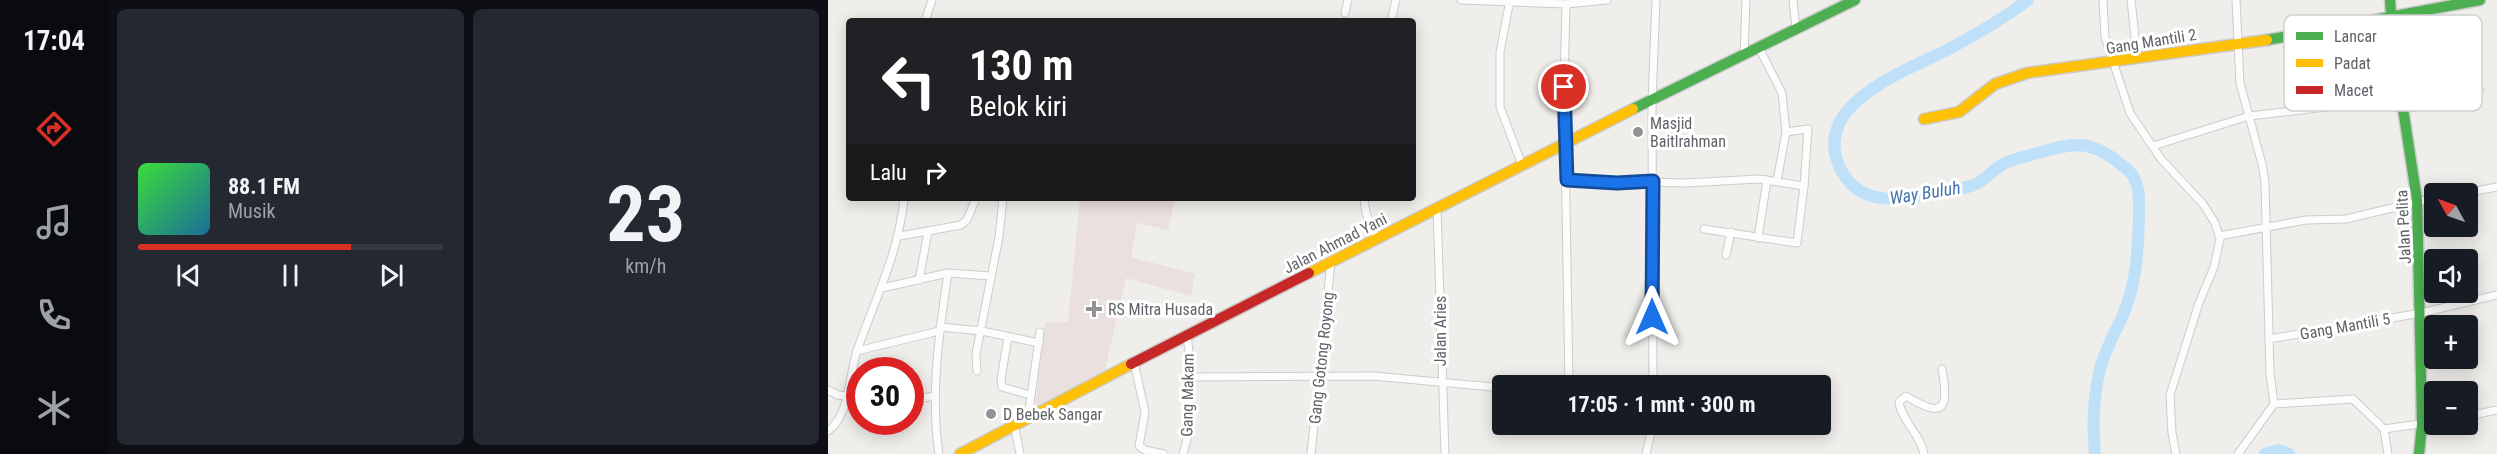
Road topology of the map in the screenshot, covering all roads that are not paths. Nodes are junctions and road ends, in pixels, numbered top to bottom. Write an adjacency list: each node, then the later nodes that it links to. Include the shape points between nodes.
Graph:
1 (932, 0): 20 (street)
2 (1348, 0): 18 (street)
3 (1396, 0): 21 (street)
4 (1461, 0): 5 (street)
5 (1510, 0): 16 (street); 37 (street, via 1500,52 1500,107)
6 (1607, 0): 16 (street)
7 (1656, 0): 29 (street)
8 (1746, 0): 26 (street)
9 (1793, 0): 22 (street)
10 (1855, 0): 17 (main road, Jalan Ahmad Yani)
11 (2103, 0): 28 (street)
12 (2131, 0): 27 (street)
13 (2236, 0): 24 (street)
14 (2390, 0): 19 (main road, Jalan Pelita)
15 (2480, 0): 19 (main road, Gang Mantili 2)
16 (1566, 4): 35 (street)
17 (1836, 5): 22 (main road, Jalan Ahmad Yani)
18 (1345, 13)
19 (2392, 15)
20 (926, 18)
21 (1392, 18)
22 (1796, 29): 25 (main road, Jalan Ahmad Yani)
23 (2284, 38): 24 (main road, Gang Mantili 2)
24 (2238, 43): 27 (main road, Gang Mantili 2); 32 (street, via 2240,83)
25 (1759, 48): 26 (main road, Jalan Ahmad Yani); 34 (street, via 1782,93)
26 (1744, 56): 29 (main road, Jalan Ahmad Yani)
27 (2137, 56): 28 (main road, Gang Mantili 2)
28 (2111, 62): 33 (main road, Gang Mantili 2, via 2027,73 1995,84 1959,112); 36 (street, via 2130,113)
29 (1652, 100): 35 (main road, Jalan Ahmad Yani); 40 (street)
30 (2297, 111): 32 (street)
31 (2405, 111): 46 (main road, Jalan Pelita)
32 (2249, 116): 36 (street); 52 (street, via 2263,168)
33 (1924, 119)
34 (1786, 132): 41 (street); 42 (street, via 1809,129)
35 (1567, 141): 37 (main road, Jalan Ahmad Yani); 38 (street)
36 (2153, 146): 57 (street, via 2203,204)
37 (1522, 165): 51 (main road, Jalan Ahmad Yani)
38 (1567, 180): 40 (street); 80 (street)
39 (1767, 180): 40 (street); 41 (street); 58 (street)
40 (1653, 181): 81 (street)
41 (1777, 181): 42 (street)
42 (1804, 186): 58 (street, via 1797,243)
43 (2497, 188): 44 (street)
44 (2478, 191)
45 (2424, 199): 46 (street)
46 (2417, 200): 52 (street, via 2346,219); 67 (main road, Jalan Pelita)
47 (904, 201): 56 (street)
48 (975, 201): 54 (street, via 964,223)
49 (1003, 201): 63 (street)
50 (1364, 201): 59 (street)
51 (1437, 208): 59 (main road, Jalan Ahmad Yani); 83 (street, Jalan Aries)
52 (2265, 227): 57 (street); 73 (street)
53 (1704, 229): 55 (street)
54 (928, 232): 56 (street); 64 (street)
55 (1731, 232): 58 (street); 60 (street)
56 (900, 236): 65 (street)
57 (2219, 236): 108 (street, via 2214,267 2170,394)
58 (1758, 238)
59 (1377, 239): 61 (main road, Jalan Ahmad Yani)
60 (1726, 255)
61 (1331, 262): 71 (main road, Jalan Ahmad Yani); 79 (street, Gang Gotong Royong)
62 (948, 273): 63 (street); 64 (street); 68 (street)
63 (991, 276): 69 (street)
64 (918, 280): 65 (street)
65 (882, 288): 75 (street)
66 (2497, 295): 67 (street, Gang Mantili 5)
67 (2421, 313): 73 (street, Gang Mantili 5); 95 (main road, Jalan Pelita)
68 (939, 329): 69 (street); 75 (street); 88 (street)
69 (982, 332): 72 (street); 78 (street, via 976,354)
70 (1040, 332): 74 (street)
71 (1187, 335): 76 (main road, Jalan Ahmad Yani); 82 (street, Gang Makam)
72 (1008, 337): 74 (street); 86 (street, via 1002,387)
73 (2270, 339): 90 (street)
74 (1039, 343): 86 (street)
75 (857, 351): 87 (street)
76 (1134, 362): 93 (main road, Jalan Ahmad Yani); 102 (street, via 1144,399 1139,446)
77 (1942, 369): 107 (street, via 1947,398 1942,406 1927,408 1906,396 1899,402)
78 (977, 371)
79 (1318, 374): 82 (street); 83 (street); 104 (street, Gang Gotong Royong)
80 (1569, 375)
81 (1653, 375)
82 (1190, 377): 103 (street, Gang Makam, via 1190,426)
83 (1441, 381): 84 (street); 105 (street, Jalan Aries)
84 (1492, 387)
85 (828, 390): 87 (street)
86 (1030, 394): 93 (street)
87 (845, 396): 97 (street, via 840,419)
88 (935, 396): 89 (street); 99 (street, via 933,416)
89 (924, 398)
90 (2274, 404): 96 (street, via 2353,399); 109 (street)
91 (2497, 410): 92 (street)
92 (2478, 414)
93 (1028, 417): 94 (main road, Jalan Ahmad Yani)
94 (1014, 424): 100 (main road, Jalan Ahmad Yani); 101 (street)
95 (2422, 424): 96 (street); 111 (main road, Jalan Pelita)
96 (2384, 429): 110 (street)
97 (828, 431)
98 (1651, 435): 106 (street)
99 (939, 454)
100 (960, 454)
101 (1020, 454)
102 (1164, 454)
103 (1183, 454)
104 (1311, 454)
105 (1444, 454)
106 (1646, 454)
107 (1923, 454)
108 (2176, 454)
109 (2238, 454)
110 (2388, 454)
111 (2419, 454)

